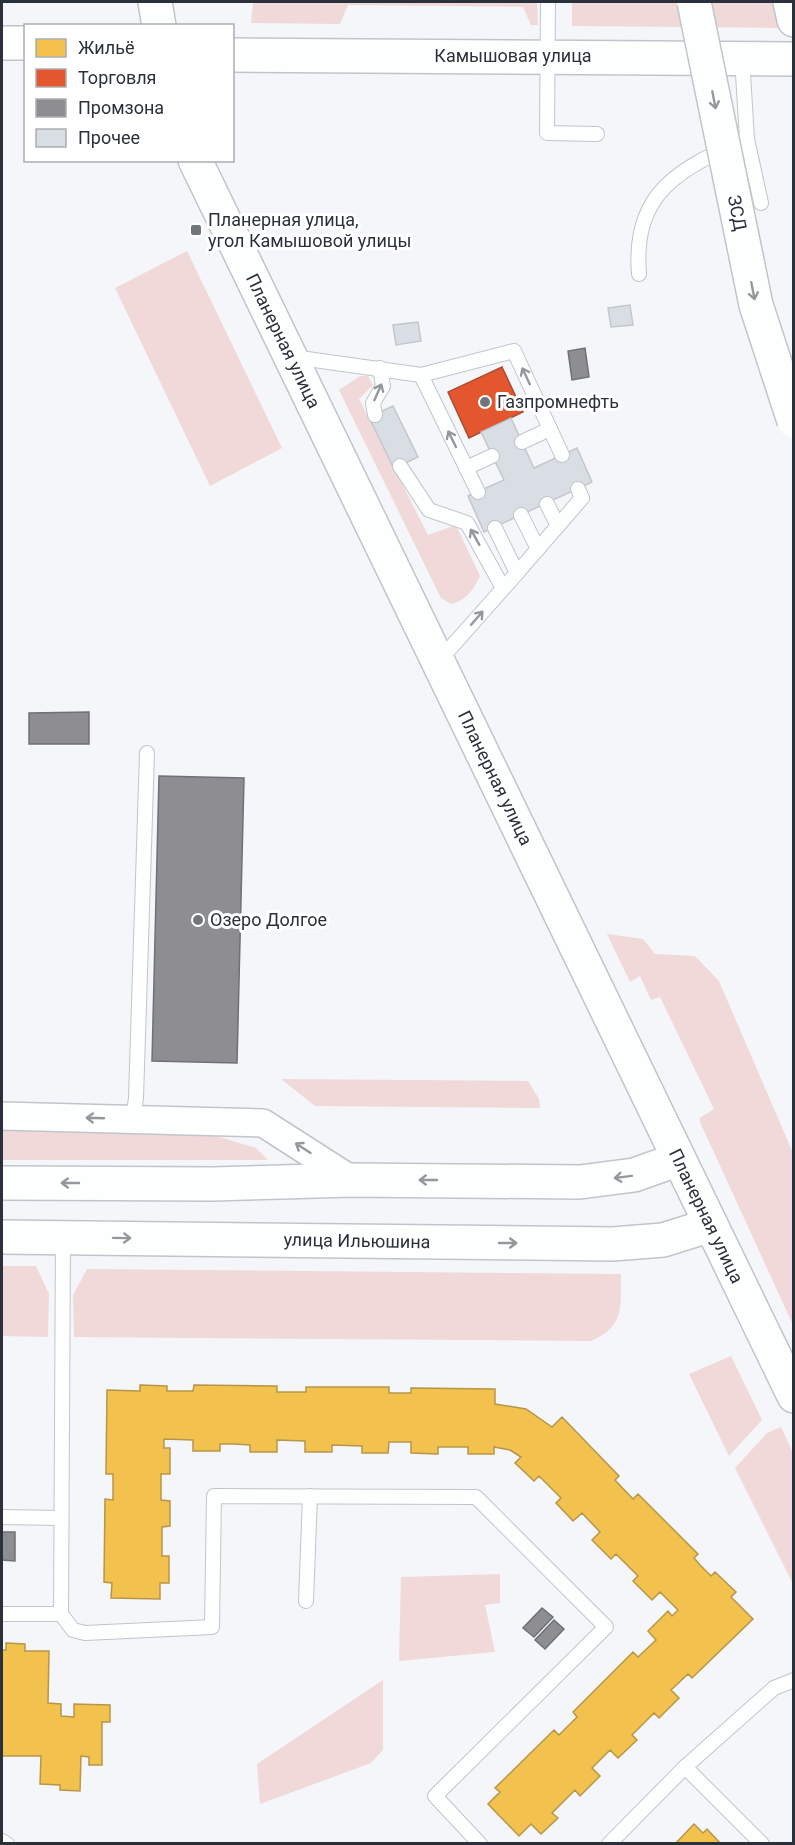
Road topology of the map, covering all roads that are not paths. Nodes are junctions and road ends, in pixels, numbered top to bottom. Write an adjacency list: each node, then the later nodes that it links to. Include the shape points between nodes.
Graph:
1 (155, 2): 6 (main road)
2 (548, 2): 10 (lane)
3 (694, 2): 22 (main road, ЗСД, one-way to 22, bridge, via 756,305)
4 (790, 2): 5 (main road)
5 (794, 20)
6 (159, 24)
7 (2, 43): 8 (main road)
8 (24, 43)
9 (234, 55): 10 (main road, Камышовая улица)
10 (548, 56): 11 (main road, Камышовая улица); 13 (lane, via 547,133)
11 (742, 58): 12 (main road, Камышовая улица); 14 (lane)
12 (794, 59)
13 (597, 134)
14 (747, 140): 16 (lane); 17 (lane, via 698,161 667,185 642,220 637,250)
15 (196, 162): 18 (main road, Планерная улица)
16 (761, 203)
17 (639, 274)
18 (290, 357): 19 (lane); 38 (main road, Планерная улица)
19 (380, 368): 20 (lane); 21 (lane, one-way to 19, via 373,403 383,386)
20 (421, 375): 23 (lane, one-way to 20, via 514,351); 28 (lane, one-way to 20)
21 (375, 415)
22 (794, 421)
23 (550, 429): 24 (lane); 25 (lane)
24 (522, 442)
25 (562, 455)
26 (492, 456): 28 (lane)
27 (400, 466): 37 (lane, one-way to 27, via 467,523 429,510)
28 (466, 468): 30 (lane)
29 (578, 489): 33 (lane, via 582,498)
30 (478, 492)
31 (547, 504): 33 (lane)
32 (521, 515): 35 (lane)
33 (558, 526): 35 (lane)
34 (495, 528): 36 (lane)
35 (538, 549): 36 (lane)
36 (517, 573): 37 (lane)
37 (503, 588): 38 (lane, one-way to 37)
38 (438, 662): 42 (main road, Планерная улица)
39 (147, 753): 41 (lane)
40 (2, 1116): 41 (street, one-way to 40)
41 (133, 1119): 43 (street, one-way to 41, via 263,1123)
42 (679, 1159): 43 (main road, one-way to 43, via 634,1175 580,1182); 45 (main road, Планерная улица)
43 (352, 1180): 44 (main road, one-way to 44)
44 (2, 1183)
45 (711, 1226): 47 (main road, улица Ильюшина, one-way to 45, via 613,1244 663,1240); 48 (main road, Планерная улица)
46 (2, 1237): 47 (main road, улица Ильюшина)
47 (63, 1237): 51 (lane)
48 (794, 1396)
49 (310, 1496): 52 (lane); 54 (lane, via 214,1496 212,1628 85,1633 73,1630); 59 (lane, via 476,1497 606,1627 435,1796)
50 (2, 1517): 51 (lane)
51 (60, 1518): 54 (lane)
52 (306, 1601)
53 (2, 1614): 54 (lane)
54 (60, 1614)
55 (794, 1680): 56 (lane, via 774,1688)
56 (685, 1767): 60 (lane); 61 (lane)
57 (2, 1841): 58 (lane)
58 (7, 1844)
59 (480, 1844)
60 (609, 1844)
61 (762, 1844)

